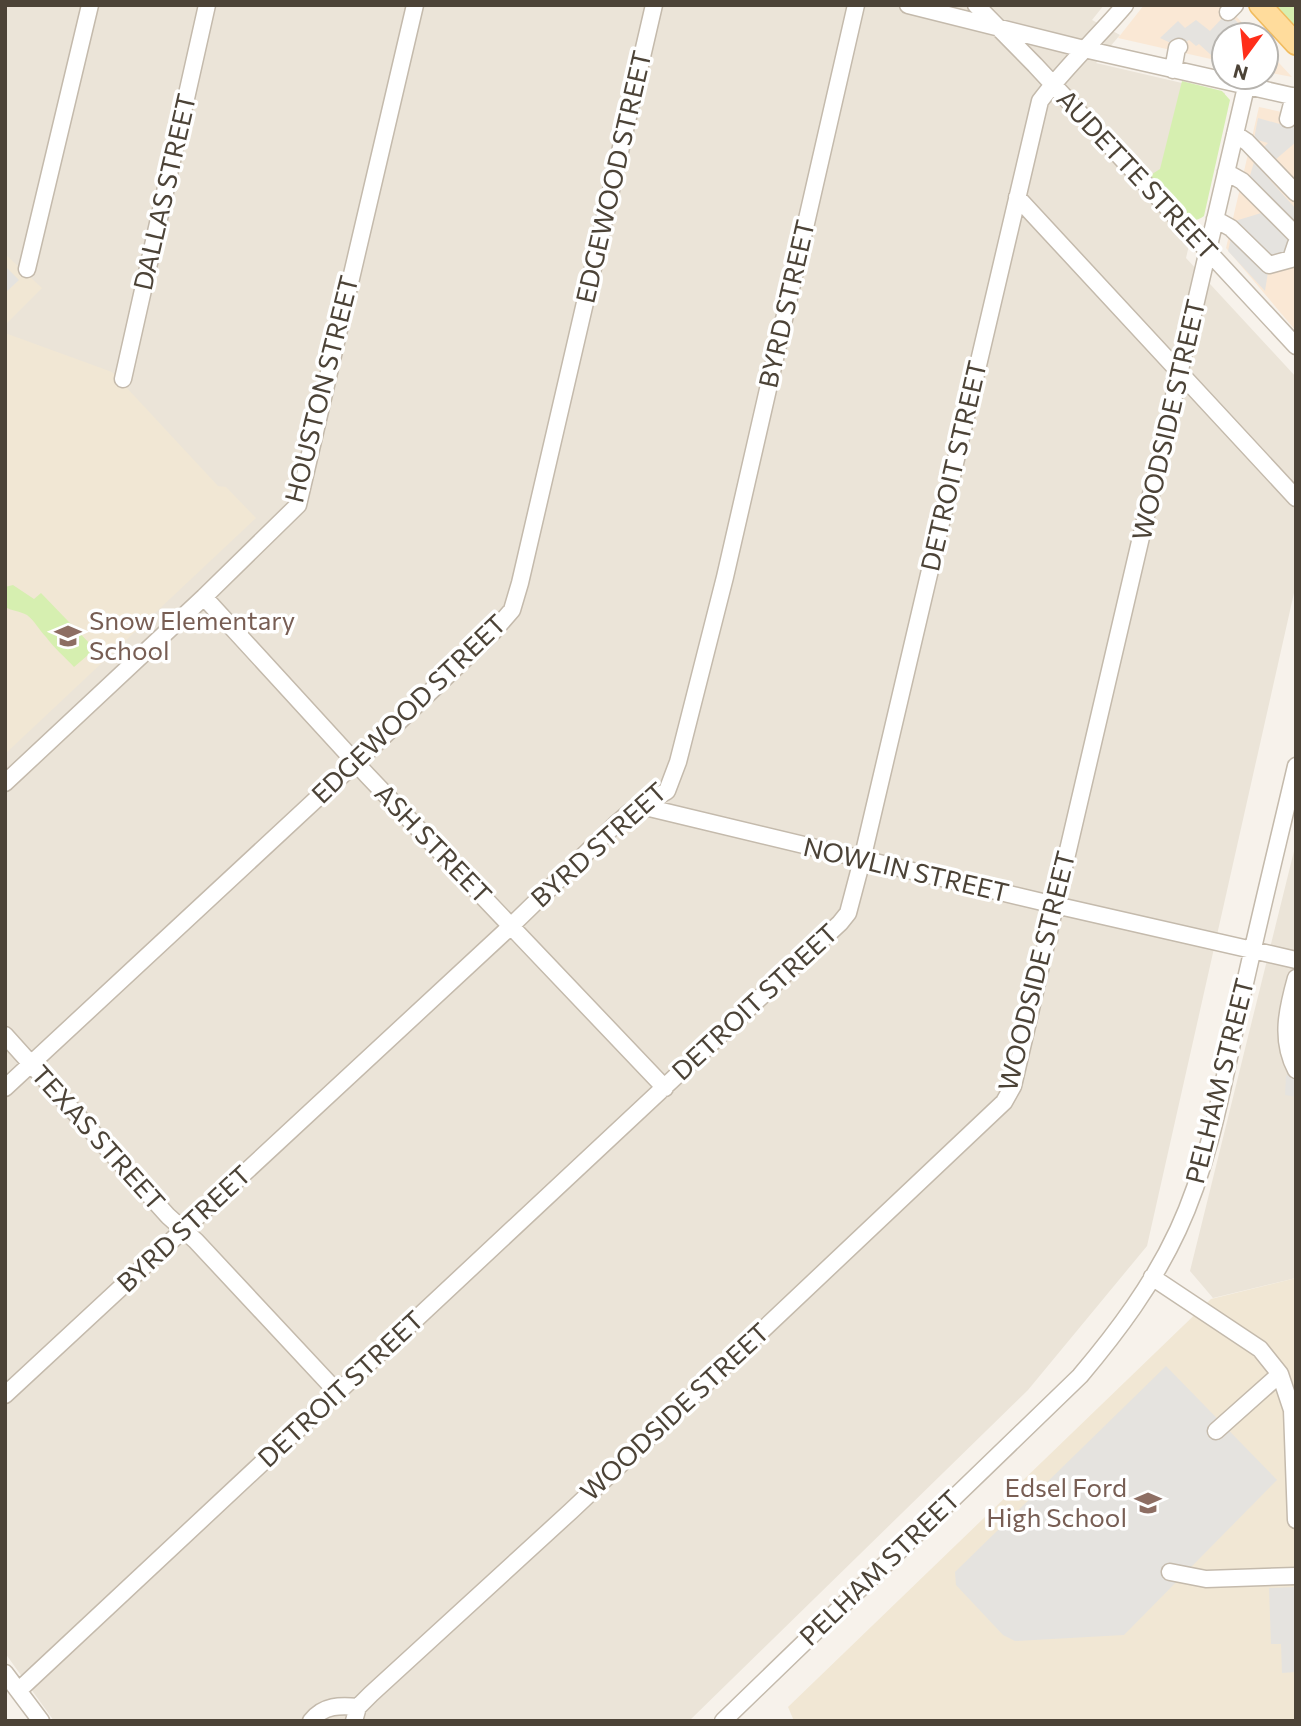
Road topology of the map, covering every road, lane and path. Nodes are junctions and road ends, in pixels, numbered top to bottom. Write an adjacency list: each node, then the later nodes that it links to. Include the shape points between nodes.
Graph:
1 (90, 5): 29 (street)
2 (207, 5): 32 (street, DALLAS STREET)
3 (415, 5): 34 (street, HOUSTON STREET, via 298,505)
4 (654, 5): 35 (street, EDGEWOOD STREET, via 512,610)
5 (856, 5): 38 (street, BYRD STREET, via 678,762 667,791)
6 (908, 5): 10 (street)
7 (976, 5): 10 (street, AUDETTE STREET)
8 (1125, 5): 13 (street, DETROIT STREET)
9 (1260, 5): 11 (main road)
10 (998, 27): 13 (street); 16 (street, AUDETTE STREET)
11 (1296, 44)
12 (1179, 47): 14 (street)
13 (1084, 49): 14 (street); 16 (street, DETROIT STREET)
14 (1173, 70): 15 (street)
15 (1210, 78)
16 (1053, 84): 24 (street, DETROIT STREET, via 1040,101); 28 (street, AUDETTE STREET)
17 (1245, 91): 21 (street, WOODSIDE STREET)
18 (1268, 91): 19 (street)
19 (1295, 97): 20 (street)
20 (1287, 119)
21 (1235, 134): 22 (street, WOODSIDE STREET); 23 (street, via 1260,150)
22 (1226, 172): 25 (street, WOODSIDE STREET); 26 (street, via 1242,181)
23 (1296, 193)
24 (1017, 197): 31 (street); 39 (street, DETROIT STREET)
25 (1215, 219): 27 (street, via 1231,228 1269,265 1291,258); 28 (street, WOODSIDE STREET)
26 (1296, 235)
27 (1296, 244)
28 (1207, 251): 30 (street, AUDETTE STREET); 31 (street, WOODSIDE STREET)
29 (27, 269)
30 (1296, 346)
31 (1180, 373): 33 (street); 40 (street, WOODSIDE STREET)
32 (123, 379)
33 (1296, 498)
34 (204, 597): 35 (street, ASH STREET); 37 (street, HOUSTON STREET)
35 (355, 762): 41 (street, ASH STREET); 46 (street, EDGEWOOD STREET)
36 (1296, 765): 42 (street, PELHAM STREET)
37 (5, 783)
38 (641, 806): 39 (street, NOWLIN STREET); 41 (street, BYRD STREET, via 616,824)
39 (862, 860): 40 (street, NOWLIN STREET); 49 (street, DETROIT STREET, via 848,913 840,923)
40 (1055, 905): 42 (street, NOWLIN STREET); 61 (street, WOODSIDE STREET, via 1013,1086 1004,1102)
41 (511, 926): 49 (street, ASH STREET); 50 (street, BYRD STREET)
42 (1253, 949): 43 (street, NOWLIN STREET); 51 (street, PELHAM STREET, via 1211,1137 1178,1230)
43 (1296, 960)
44 (1296, 978): 47 (street, via 1285,1033)
45 (5, 1035): 46 (street, TEXAS STREET)
46 (31, 1063): 48 (street, EDGEWOOD STREET); 50 (street, TEXAS STREET)
47 (1296, 1070)
48 (5, 1087)
49 (665, 1088): 53 (street, DETROIT STREET)
50 (183, 1229): 53 (street, TEXAS STREET); 54 (street, BYRD STREET)
51 (1152, 1277): 52 (street, via 1260,1349); 64 (street, PELHAM STREET, via 1080,1376)
52 (1280, 1374): 55 (street); 56 (street, via 1292,1410)
53 (337, 1392): 60 (street, DETROIT STREET)
54 (5, 1395)
55 (1216, 1431)
56 (1296, 1520)
57 (1170, 1572): 58 (street, via 1206,1579)
58 (1296, 1576)
59 (5, 1673): 60 (street)
60 (19, 1690): 62 (street)
61 (356, 1714): 63 (street, via 342,1705 317,1713)
62 (41, 1721)
63 (311, 1721)
64 (723, 1721)

